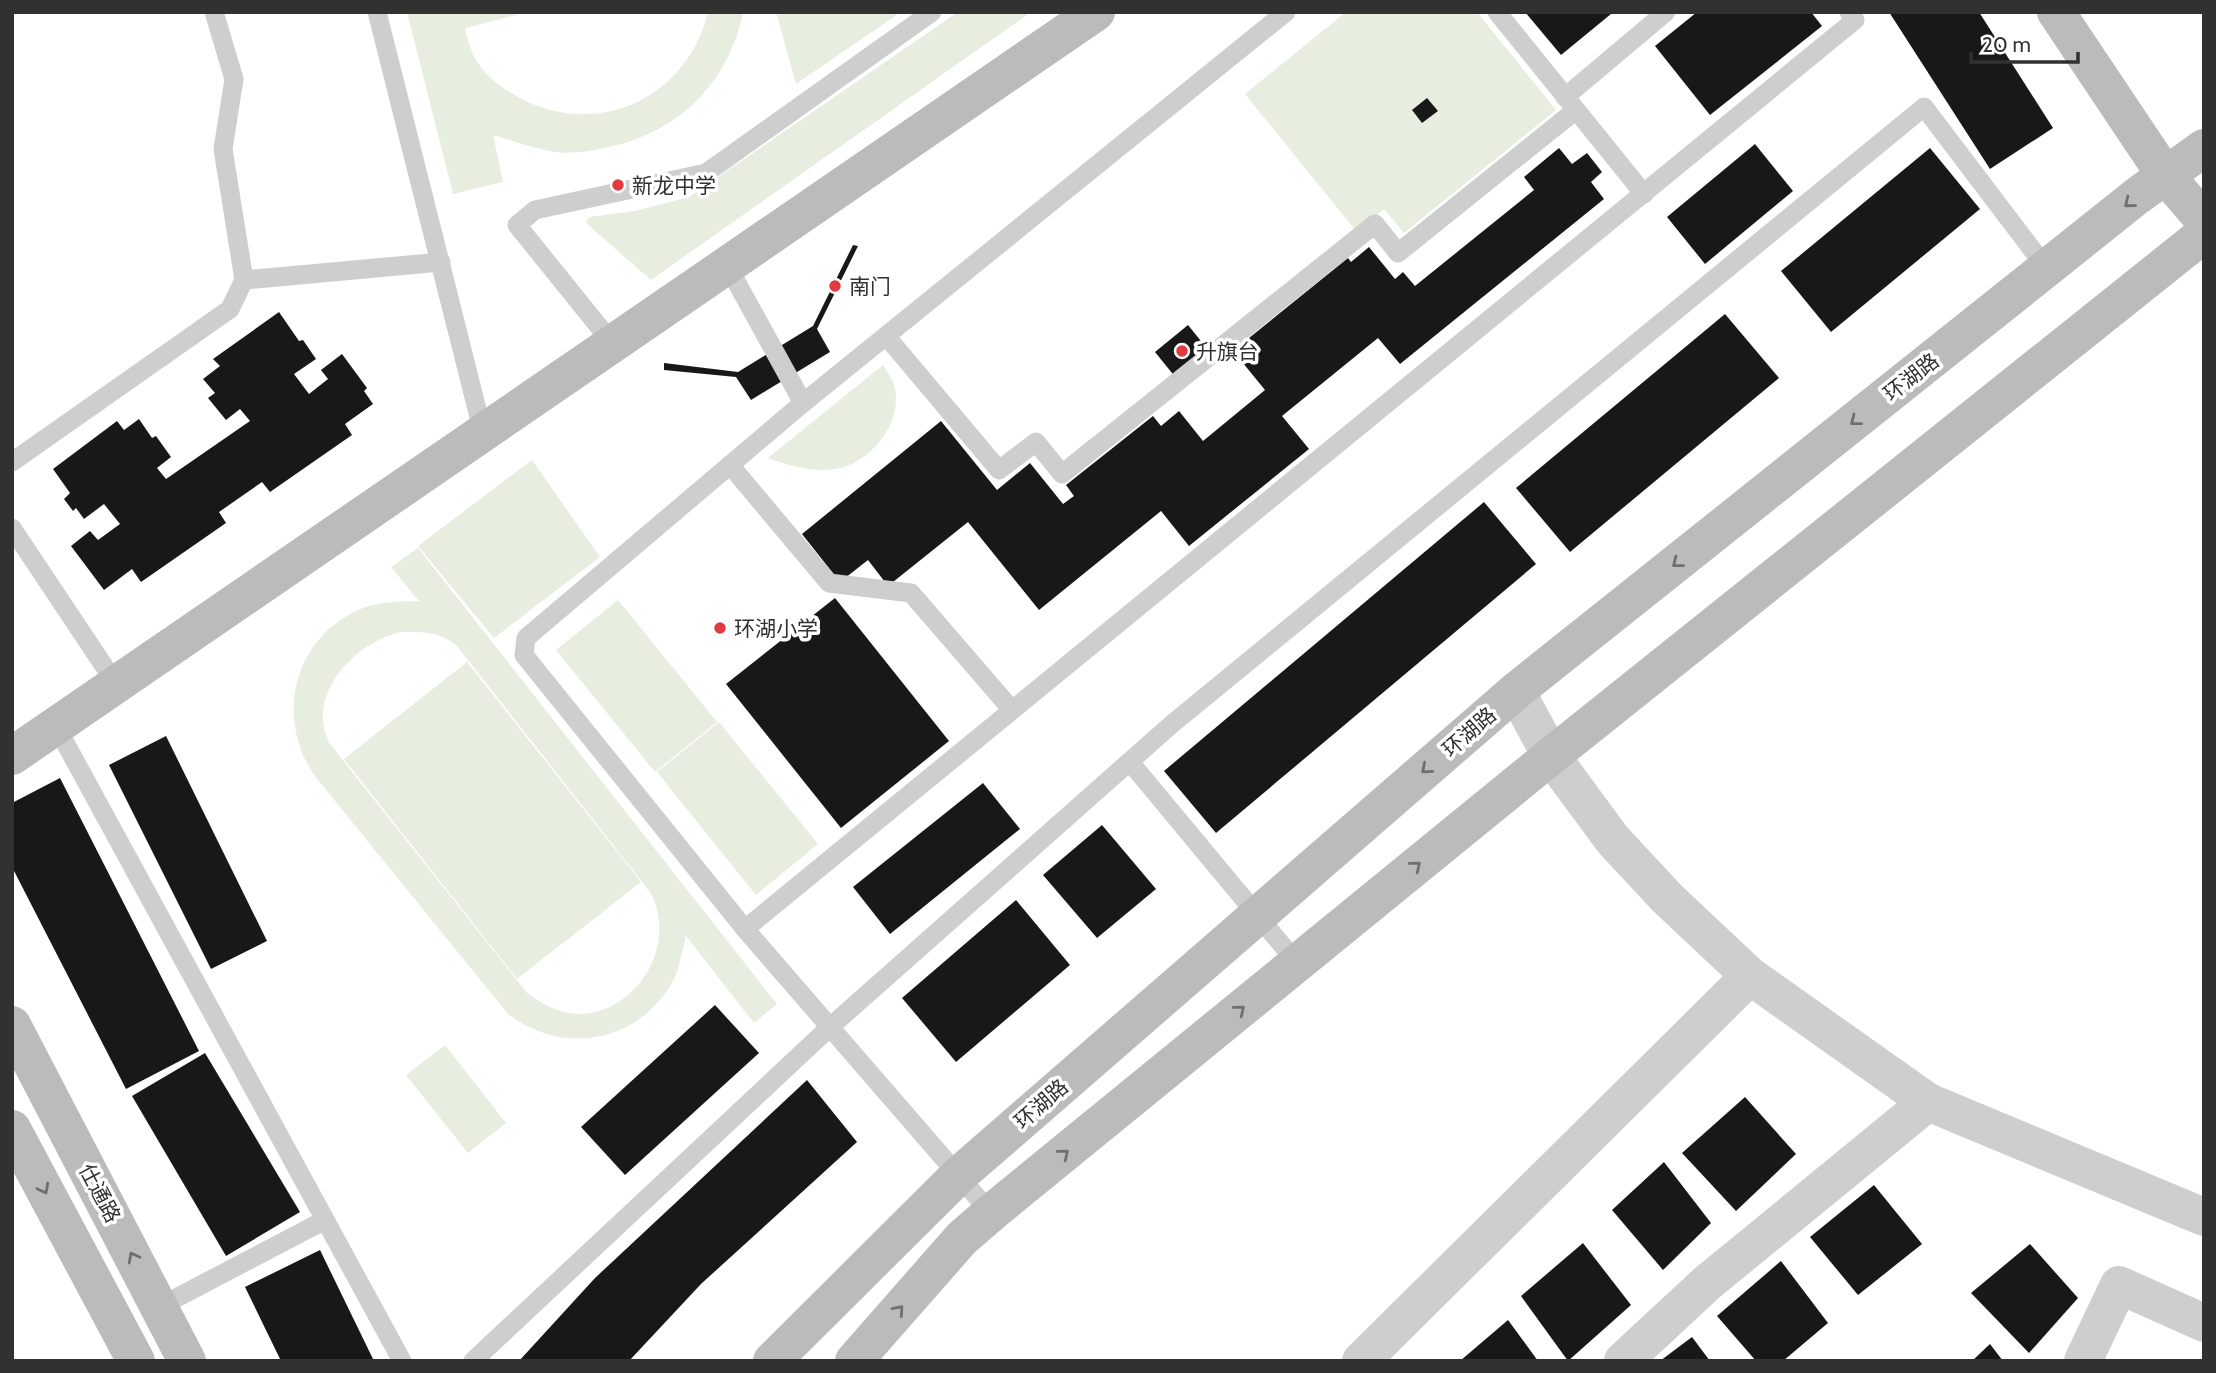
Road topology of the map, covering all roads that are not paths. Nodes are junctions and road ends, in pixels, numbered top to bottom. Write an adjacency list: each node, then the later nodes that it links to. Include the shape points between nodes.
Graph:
1 (214, 12): 19 (lane, via 234,79 223,149)
2 (377, 12): 16 (lane)
3 (932, 12): 21 (lane, via 706,173 536,210 517,225)
4 (1096, 12): 17 (main road)
5 (1286, 12): 20 (lane)
6 (1497, 12): 10 (lane)
7 (1666, 12): 10 (lane)
8 (1849, 12): 13 (lane, via 1855,20)
9 (2056, 12): 12 (main road)
10 (1570, 103): 13 (lane); 20 (lane, via 1398,254 1374,224 1062,474 1036,442 999,470)
11 (2204, 148): 12 (main road, 环湖路)
12 (2165, 175): 14 (main road); 18 (main road, 环湖路, one-way to 18)
13 (1644, 194): 29 (lane)
14 (2204, 220)
15 (2204, 234): 32 (main road)
16 (441, 262): 19 (lane); 23 (lane)
17 (727, 265): 21 (main road); 22 (lane)
18 (2047, 269): 28 (main road, 环湖路, one-way to 28); 33 (lane, via 1924,107)
19 (244, 280): 24 (lane, via 230,309)
20 (886, 336): 22 (lane)
21 (613, 344): 23 (main road)
22 (803, 403): 25 (lane)
23 (483, 433): 27 (main road)
24 (12, 462)
25 (730, 465): 29 (lane, via 829,583 911,593); 35 (lane, via 526,638 524,655)
26 (12, 528): 27 (lane)
27 (116, 684): 30 (main road)
28 (1516, 691): 32 (street); 34 (main road, 环湖路, one-way to 34)
29 (1012, 710): 35 (lane)
30 (56, 726): 31 (main road); 45 (lane)
31 (12, 756)
32 (1551, 756): 36 (main road, one-way to 32); 37 (street, via 1612,840)
33 (1130, 762): 34 (lane); 39 (lane)
34 (1258, 916): 36 (lane); 42 (main road, 环湖路)
35 (745, 929): 39 (lane)
36 (1297, 962): 43 (main road, one-way to 36)
37 (1750, 975): 40 (street); 54 (street)
38 (12, 1025): 46 (main road, 仕通路, one-way to 38)
39 (830, 1027): 42 (lane); 51 (lane)
40 (1928, 1102): 44 (street); 55 (street, via 1707,1283)
41 (12, 1129): 48 (main road, one-way to 48)
42 (959, 1175): 43 (lane); 52 (main road, 环湖路)
43 (991, 1213): 53 (main road, one-way to 43, via 962,1238)
44 (2204, 1217)
45 (325, 1220): 46 (lane); 50 (lane)
46 (159, 1307): 49 (main road, 仕通路)
47 (2204, 1323): 56 (street, via 2119,1285)
48 (135, 1361)
49 (187, 1361)
50 (402, 1361)
51 (472, 1361)
52 (772, 1361)
53 (853, 1361)
54 (1361, 1361)
55 (1623, 1361)
56 (2083, 1361)

